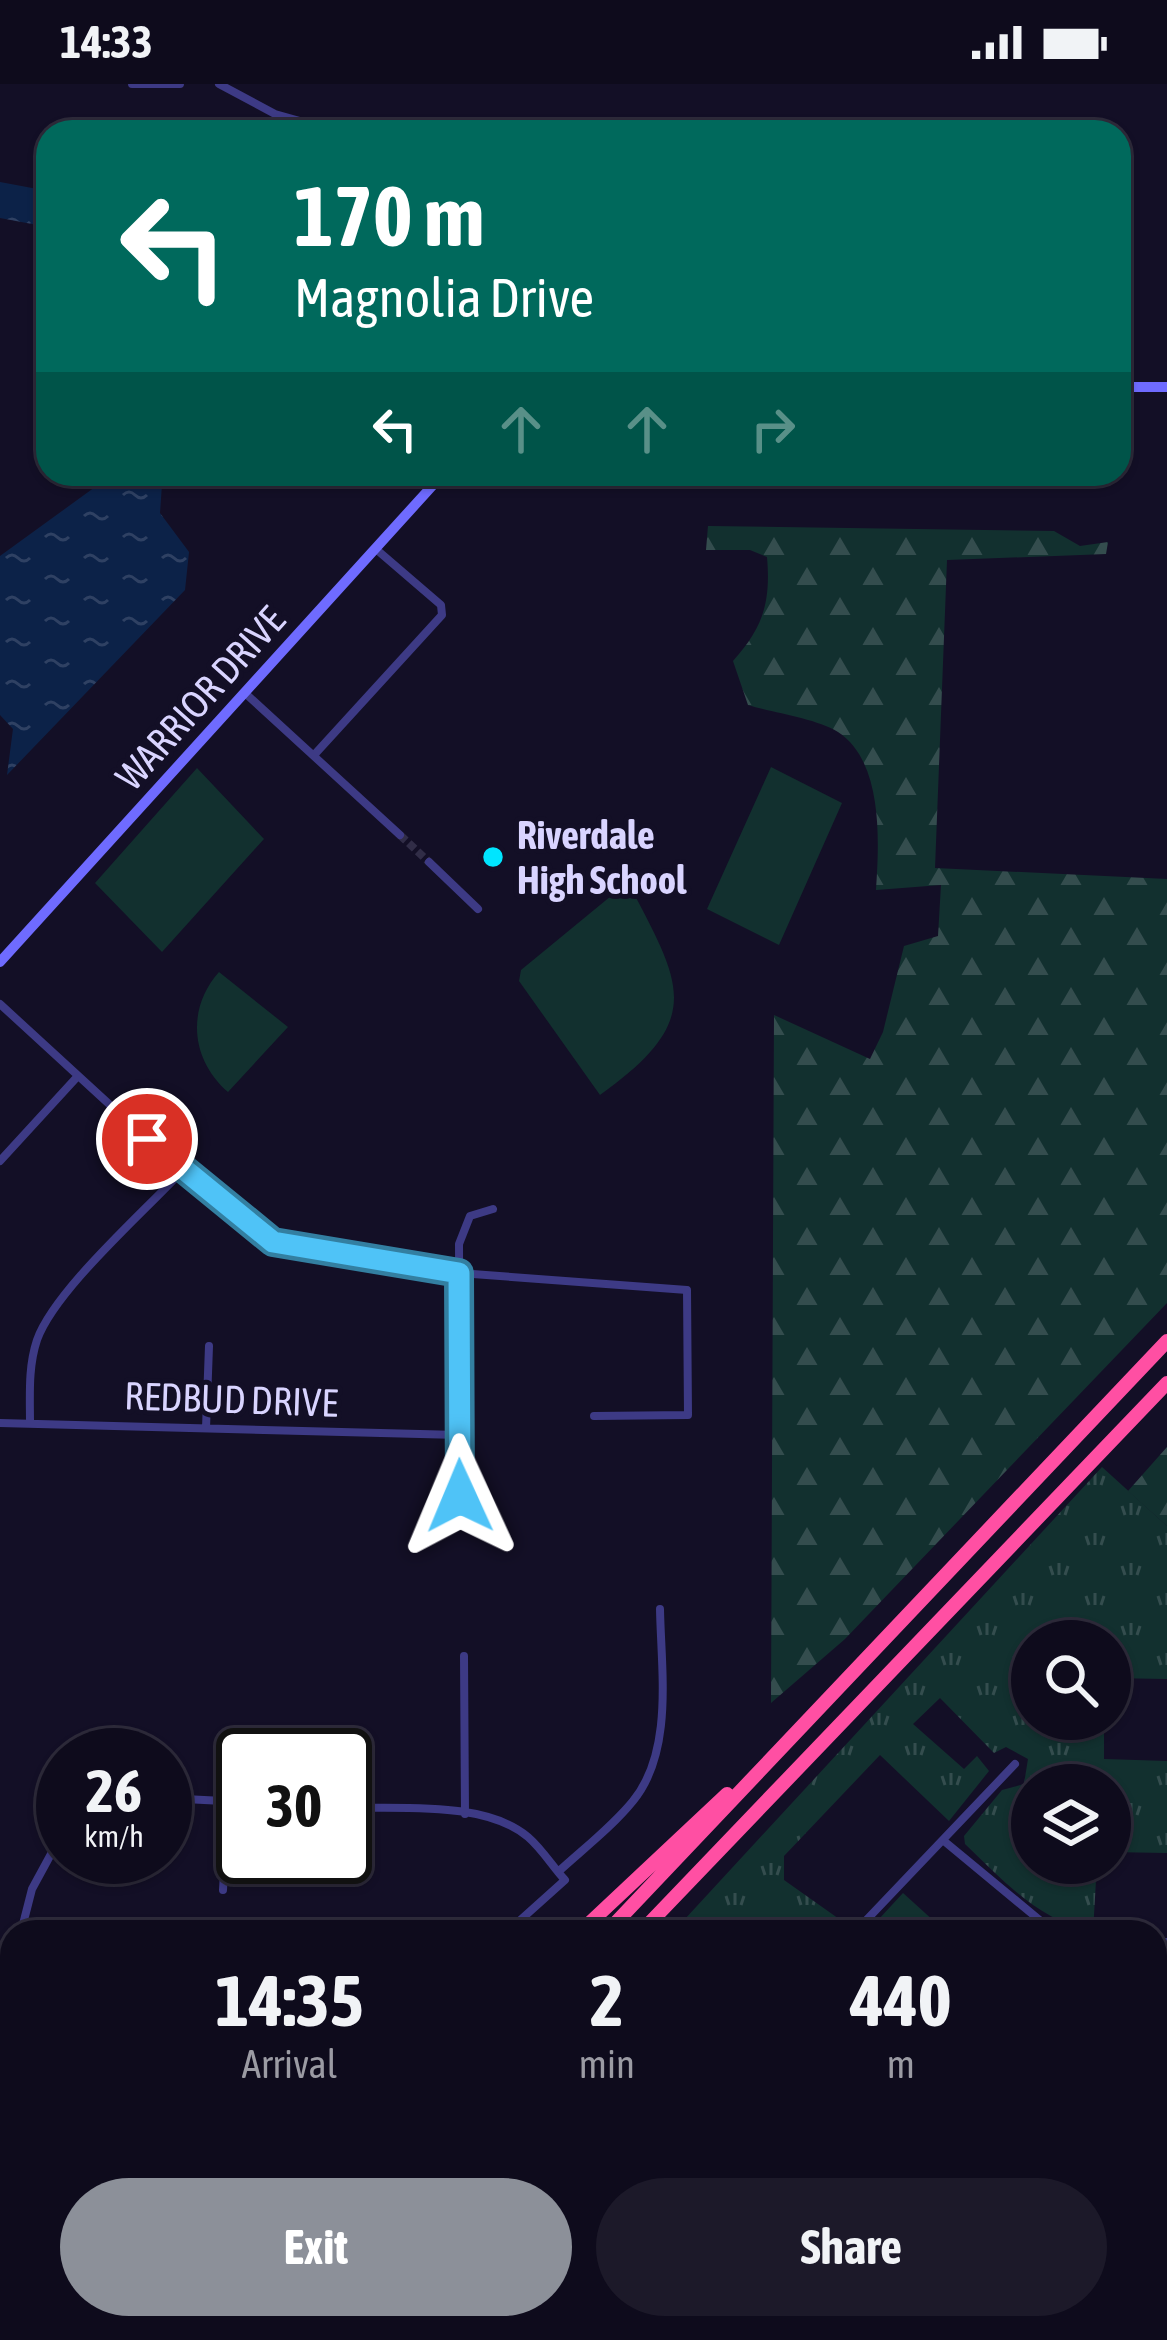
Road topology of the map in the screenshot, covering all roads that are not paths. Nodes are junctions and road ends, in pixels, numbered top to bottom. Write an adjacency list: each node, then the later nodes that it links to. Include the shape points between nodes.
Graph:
1 (131, 84): 2 (street)
2 (180, 84)
3 (219, 84): 4 (street)
4 (298, 120)
5 (1131, 387): 6 (street)
6 (1167, 387)
7 (433, 486): 8 (street, WARRIOR DRIVE)
8 (377, 550): 9 (street, WARRIOR DRIVE); 10 (street, via 442,614)
9 (245, 693): 10 (street); 14 (street, WARRIOR DRIVE)
10 (315, 754): 11 (street)
11 (400, 835)
12 (429, 862): 13 (street)
13 (478, 909)
14 (0, 962)
15 (0, 1004): 16 (street)
16 (77, 1077): 17 (street); 18 (street)
17 (0, 1161)
18 (182, 1171): 20 (street, via 273,1242); 26 (street, via 57,1305 30,1369)
19 (493, 1209): 20 (street, via 463,1226)
20 (459, 1273): 24 (street, via 687,1290 688,1415); 28 (street)
21 (1167, 1341): 32 (highway)
22 (209, 1346): 27 (street)
23 (1167, 1383): 34 (highway)
24 (594, 1416)
25 (0, 1423): 26 (street, REDBUD DRIVE)
26 (30, 1423): 27 (street, REDBUD DRIVE)
27 (206, 1428): 28 (street, REDBUD DRIVE)
28 (459, 1435): 29 (street)
29 (460, 1496)
30 (660, 1609): 38 (street, via 658,1750 646,1781)
31 (464, 1656): 36 (street)
32 (769, 1760): 44 (highway); 45 (highway)
33 (1011, 1768): 37 (street)
34 (789, 1775): 46 (highway); 47 (highway)
35 (372, 1809): 36 (street)
36 (465, 1814): 38 (street, via 528,1837)
37 (944, 1840): 48 (street); 49 (street)
38 (562, 1876): 43 (street)
39 (36, 1882): 42 (street)
40 (223, 1884): 41 (street)
41 (223, 1890)
42 (24, 1920)
43 (519, 1920)
44 (592, 1920)
45 (619, 1920)
46 (652, 1920)
47 (665, 1920)
48 (867, 1920)
49 (1040, 1920)

